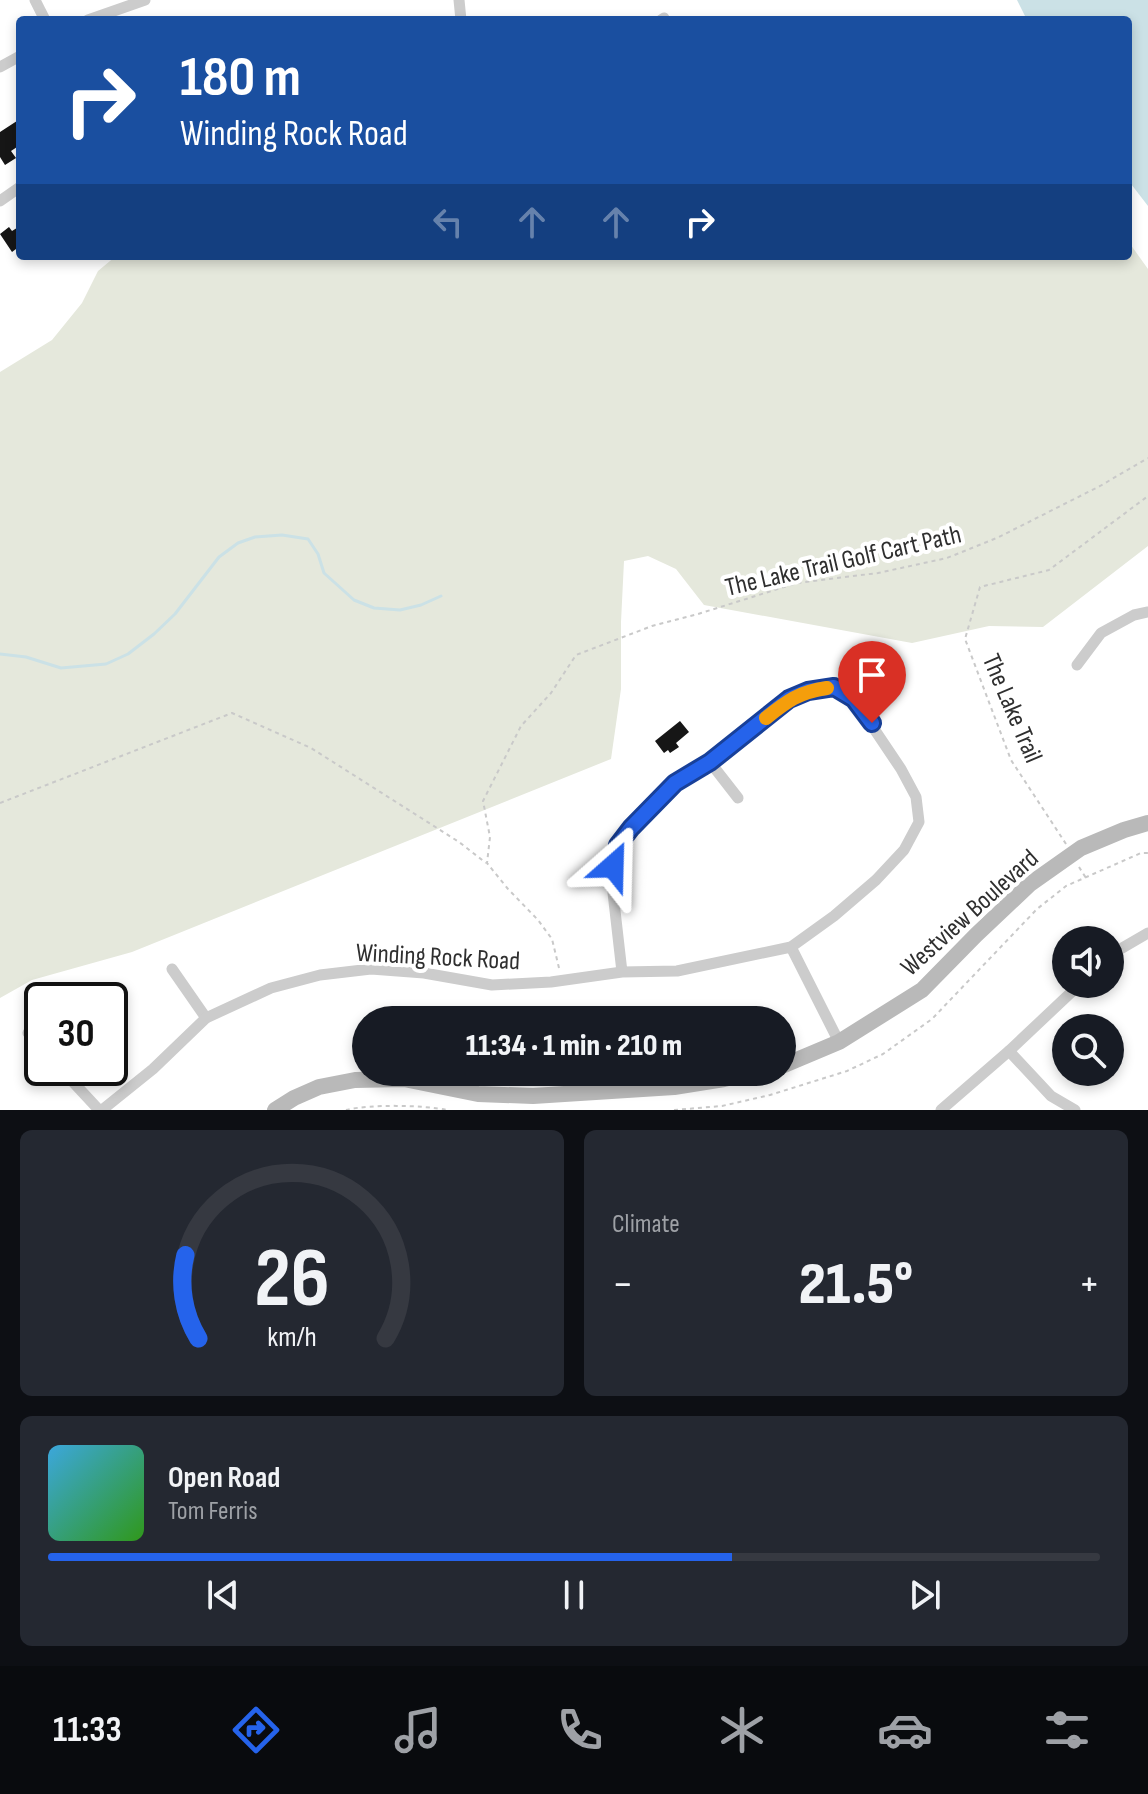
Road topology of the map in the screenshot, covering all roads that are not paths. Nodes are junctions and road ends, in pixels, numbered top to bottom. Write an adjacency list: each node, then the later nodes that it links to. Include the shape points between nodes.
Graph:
1 (145, 0): 2 (street)
2 (99, 16)
3 (1148, 612): 4 (street, via 1101,633)
4 (1077, 665)
5 (710, 762): 6 (street); 9 (street, Winding Rock Road, via 789,699 834,687 854,699 916,797 919,822 904,850 876,880); 12 (street, Winding Rock Road, via 675,783 618,845 613,893)
6 (738, 798)
7 (1148, 823): 15 (street, Westview Boulevard, via 1072,854 1030,884 922,990)
8 (1148, 933): 10 (street)
9 (791, 947): 12 (street, Winding Rock Road, via 677,971); 15 (street)
10 (1124, 947)
11 (172, 969): 14 (street)
12 (622, 972): 14 (street, Winding Rock Road, via 492,985 371,969 271,988)
13 (1065, 998): 16 (street)
14 (206, 1018): 22 (street, Winding Rock Road)
15 (839, 1042): 17 (street, Westview Boulevard)
16 (1009, 1051): 24 (street); 25 (street, via 1051,1096)
17 (796, 1060)
18 (352, 1081): 23 (street, via 319,1087)
19 (78, 1086): 22 (street)
20 (439, 1086): 21 (street, via 533,1096)
21 (680, 1086)
22 (101, 1110)
23 (275, 1110)
24 (941, 1110)
25 (1075, 1110)

